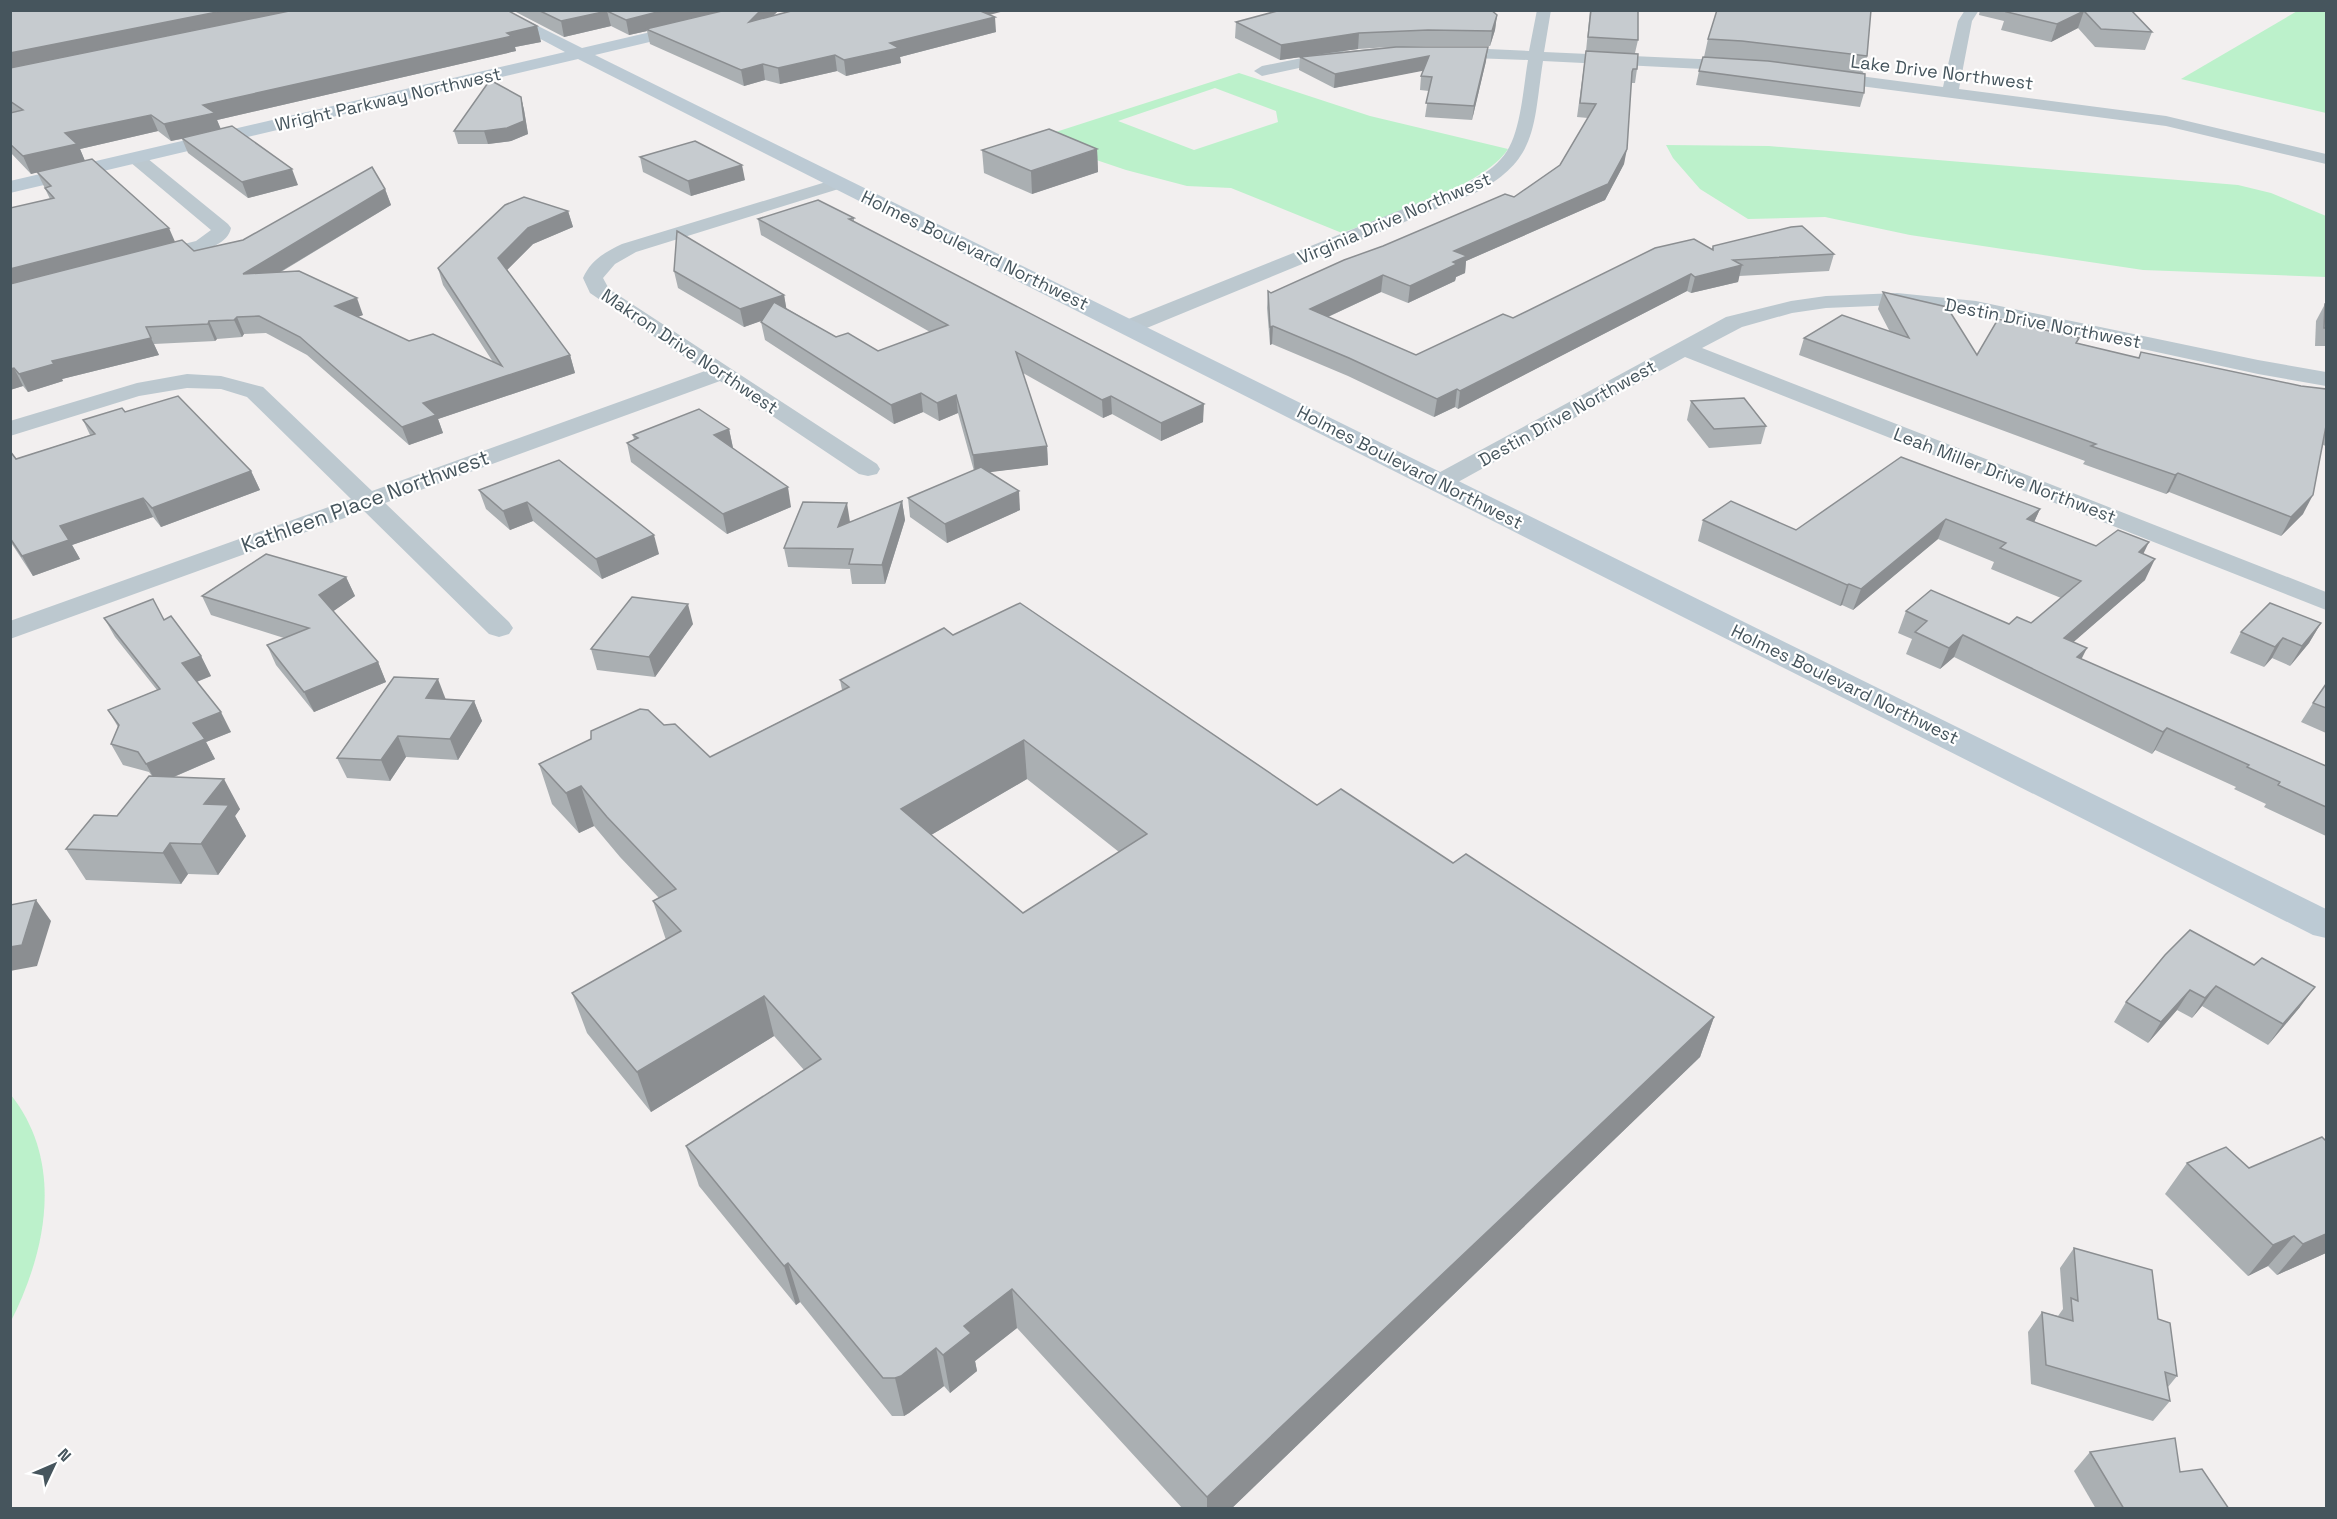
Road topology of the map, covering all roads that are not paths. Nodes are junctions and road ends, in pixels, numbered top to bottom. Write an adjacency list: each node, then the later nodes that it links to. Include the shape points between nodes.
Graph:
1 (493, 10): 6 (street, Holmes Boulevard Northwest)
2 (766, 10): 6 (street, Wright Parkway Northwest)
3 (1544, 10): 8 (street, Virginia Drive Northwest)
4 (1972, 10): 12 (street, via 1965,21)
5 (1432, 51): 8 (street)
6 (580, 54): 13 (street, Wright Parkway Northwest); 15 (street, Holmes Boulevard Northwest)
7 (1357, 54): 10 (street)
8 (1537, 55): 9 (street); 18 (street, Virginia Drive Northwest, via 1522,139 1514,157 1496,175)
9 (1756, 68)
10 (1262, 71)
11 (1800, 73): 12 (street, Lake Drive Northwest)
12 (1950, 92): 14 (street, Lake Drive Northwest, via 2166,121)
13 (136, 158): 16 (street, Wright Parkway Northwest); 17 (street, via 220,228 220,234 203,245)
14 (2326, 159)
15 (840, 183): 18 (street, Holmes Boulevard Northwest); 20 (street, Makron Drive Northwest, via 629,248 596,268 593,278 597,289)
16 (10, 187)
17 (135, 263)
18 (1128, 327): 24 (street, Holmes Boulevard Northwest)
19 (1684, 349): 21 (street, Destin Drive Northwest, via 1734,322 1791,307 1897,299 2017,314 2258,368); 24 (street, Destin Drive Northwest); 26 (street, Leah Miller Drive Northwest)
20 (720, 373): 23 (street, Makron Drive Northwest); 25 (street, Kathleen Place Northwest)
21 (2326, 379)
22 (10, 429): 25 (street, via 138,390 212,381 255,392)
23 (868, 469)
24 (1440, 482): 29 (street, Holmes Boulevard Northwest)
25 (366, 501): 27 (street); 28 (street, Kathleen Place Northwest)
26 (2326, 602)
27 (499, 628)
28 (10, 631)
29 (2326, 925)

